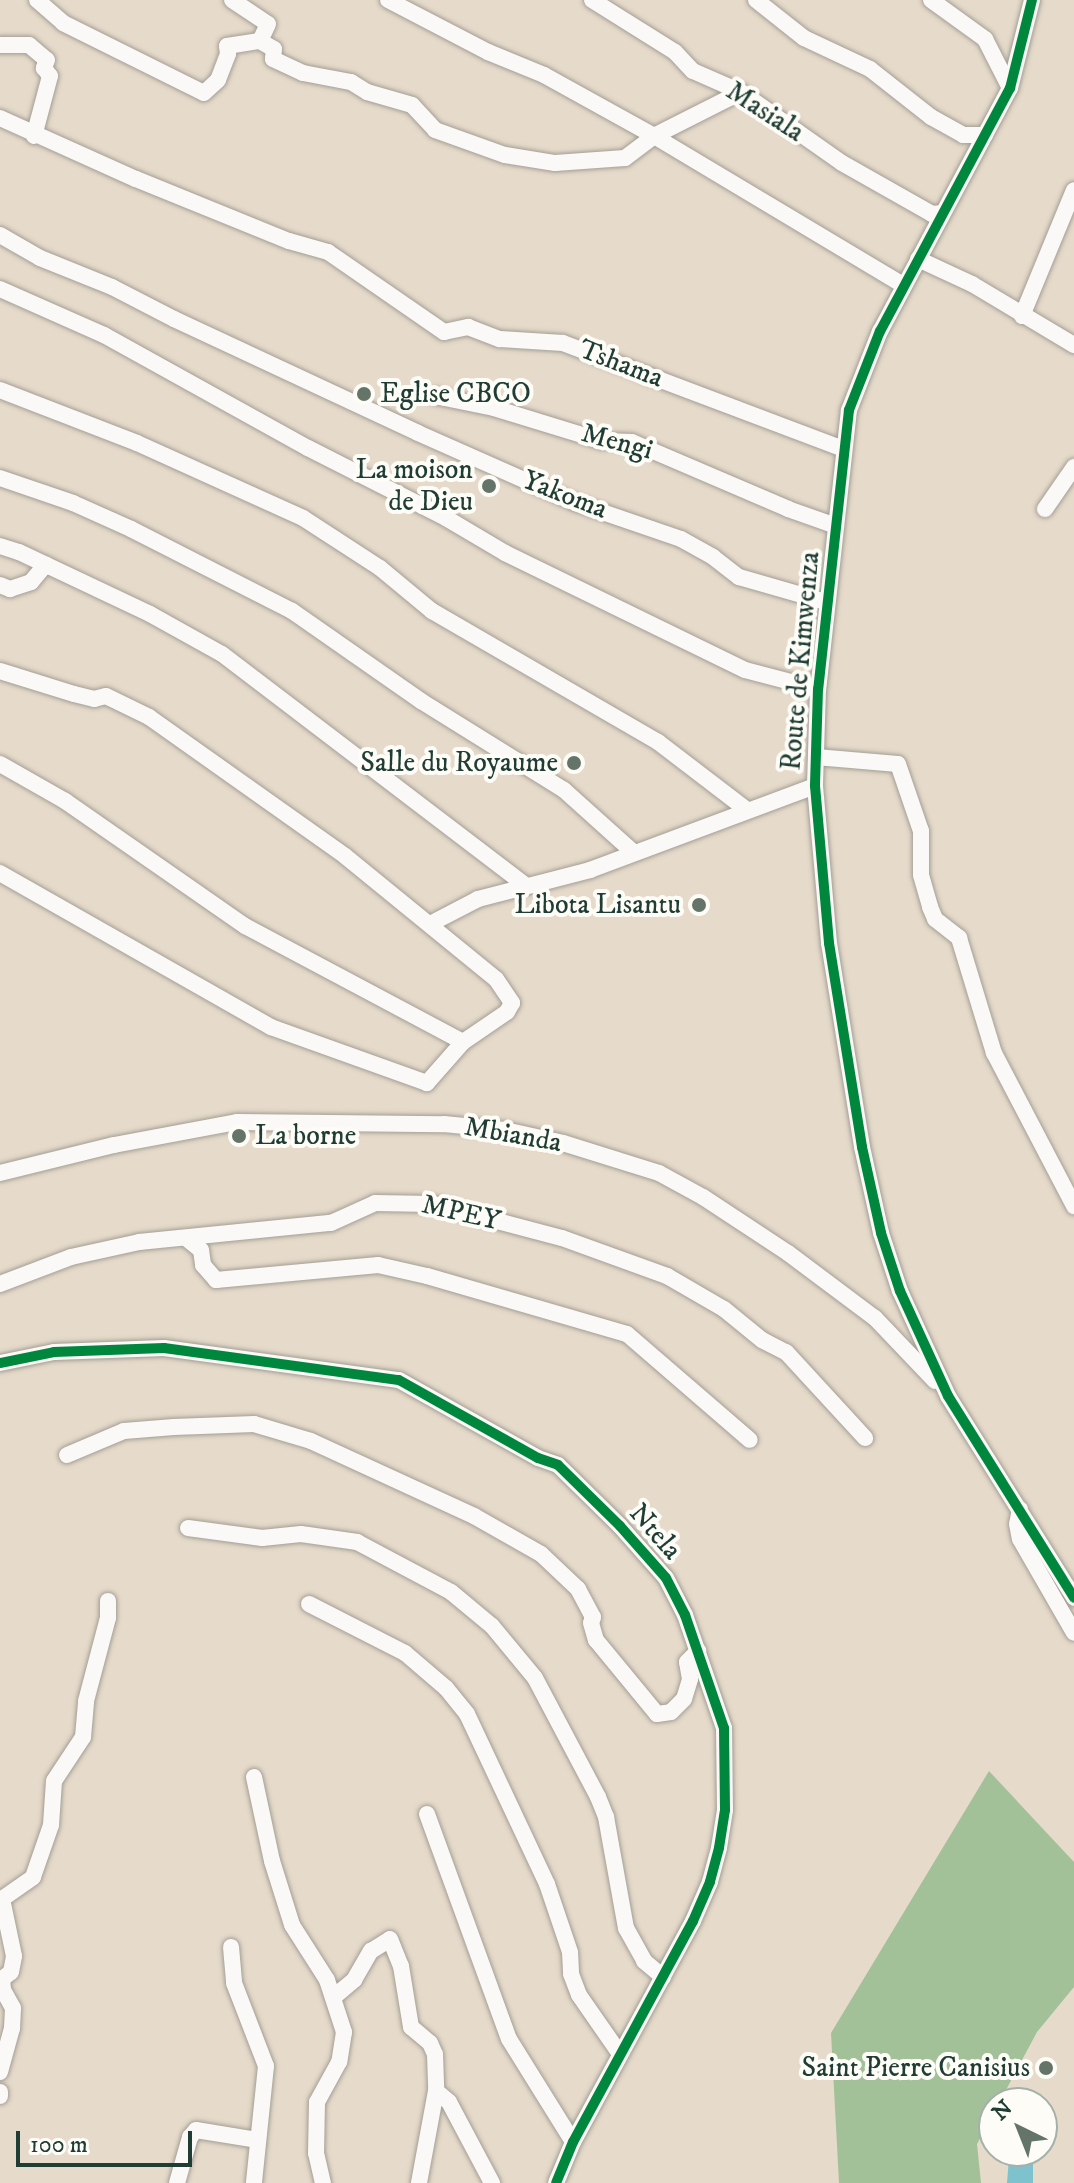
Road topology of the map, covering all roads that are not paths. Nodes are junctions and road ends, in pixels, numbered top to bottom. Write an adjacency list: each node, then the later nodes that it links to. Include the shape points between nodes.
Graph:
1 (37, 0): 8 (street, via 63,23 204,93 218,80 227,46)
2 (232, 0): 8 (street, via 268,24)
3 (388, 0): 15 (street, via 544,75)
4 (592, 0): 11 (street, Masiala, via 675,52 693,71)
5 (756, 0): 13 (street, via 804,38 870,69 931,117 963,135)
6 (931, 0): 10 (street, via 985,39)
7 (1032, 0): 10 (street, Route de Kimwenza)
8 (260, 41): 15 (street, via 274,49 273,59 303,73 351,82 412,105 435,130 505,155 555,163 622,159)
9 (0, 45): 14 (street, via 29,45 47,60 44,68 50,76)
10 (1010, 88): 13 (street, Route de Kimwenza)
11 (741, 92): 15 (street); 17 (street, Masiala, via 842,163 932,214)
12 (0, 118): 14 (street, Tshama)
13 (985, 135): 17 (street, Route de Kimwenza)
14 (34, 136): 26 (street, Tshama, via 289,241 328,252 444,332 468,327 500,339 563,343)
15 (654, 136): 20 (street)
16 (1074, 190): 22 (street)
17 (943, 213): 19 (street, Route de Kimwenza)
18 (0, 235): 34 (street, Yakoma, via 576,503 681,539 739,577)
19 (918, 259): 20 (street, Route de Kimwenza); 22 (street, via 972,284)
20 (903, 285): 26 (street, Route de Kimwenza, via 863,370 849,410)
21 (0, 289): 36 (street, via 104,335 505,553 745,670)
22 (1022, 316): 23 (street)
23 (1074, 345)
24 (0, 390): 40 (street, via 137,443 303,518 380,568 432,611 658,742)
25 (435, 396): 30 (street, Mengi, via 602,441 632,442)
26 (844, 449): 30 (street, Route de Kimwenza)
27 (1074, 467): 29 (street)
28 (0, 478): 41 (street, via 131,529 292,611 421,701 564,790)
29 (1045, 509)
30 (836, 526): 34 (street, Route de Kimwenza)
31 (0, 546): 32 (street)
32 (46, 564): 33 (street, via 31,582 10,589); 43 (street, via 222,654)
33 (0, 585)
34 (826, 602): 36 (street, Route de Kimwenza)
35 (0, 671): 44 (street, via 84,696 106,696 149,717 291,816)
36 (818, 689): 37 (street, Route de Kimwenza)
37 (816, 757): 39 (street, Route de Kimwenza); 47 (street, via 898,764 921,831 921,875 930,907 935,919 959,938 994,1053)
38 (0, 764): 45 (street, via 65,801 245,926)
39 (815, 786): 40 (street); 51 (street, Route de Kimwenza, via 829,943 865,1161 900,1291)
40 (747, 810): 41 (street)
41 (633, 852): 43 (street, via 572,876)
42 (0, 873): 45 (street, via 286,1034 427,1083)
43 (524, 884): 44 (street, via 478,899)
44 (430, 924): 45 (street, via 496,979 512,1003)
45 (463, 1042)
46 (0, 1173): 51 (street, Mbianda, via 237,1122 444,1124 563,1143 659,1173 778,1246 875,1318)
47 (1074, 1206)
48 (186, 1238): 49 (street, MPEY, via 71,1257); 52 (street, MPEY, via 331,1223 375,1203 415,1201 534,1229 647,1266 724,1309 786,1352); 53 (street, via 201,1250 203,1265 216,1280 378,1265 627,1334)
49 (0, 1284)
50 (0, 1363): 61 (street, Ntela, via 54,1352 164,1348 399,1380 558,1465 666,1578)
51 (948, 1396): 55 (street)
52 (865, 1438)
53 (750, 1440)
54 (67, 1455): 61 (street, via 124,1431 174,1427 254,1424 311,1441 474,1516 541,1554 578,1589 591,1611 596,1640 657,1714 671,1712 684,1699 690,1679 687,1662)
55 (1020, 1509): 57 (street); 60 (street, via 1020,1539)
56 (188, 1528): 65 (street, via 357,1542 451,1592 492,1626 535,1678 598,1797 626,1928 644,1961)
57 (1074, 1598)
58 (108, 1601): 68 (street, via 83,1737 54,1781 51,1825 33,1877 2,1899 14,1956 11,1972 2,1979 13,2008)
59 (309, 1604): 67 (street, via 405,1653 467,1714 547,1884 579,1995)
60 (1074, 1633)
61 (698, 1651): 65 (street, Ntela, via 724,1728 725,1810 710,1882)
62 (254, 1777): 66 (street, via 292,1925)
63 (427, 1814): 71 (street, via 509,2039)
64 (231, 1947): 70 (street, via 234,1983 266,2066)
65 (663, 1977): 67 (street, Ntela)
66 (335, 1996): 69 (street, via 354,1980 371,1951 390,1939 401,1966 411,2027 435,2054); 74 (street, via 344,2046 317,2102 316,2153)
67 (620, 2054): 71 (street, Ntela)
68 (0, 2072)
69 (436, 2091): 75 (street); 76 (street, via 449,2102)
70 (258, 2140): 72 (street, via 196,2130); 73 (street)
71 (573, 2142): 77 (street, Ntela)
72 (177, 2183)
73 (254, 2183)
74 (323, 2183)
75 (419, 2183)
76 (492, 2183)
77 (556, 2183)

